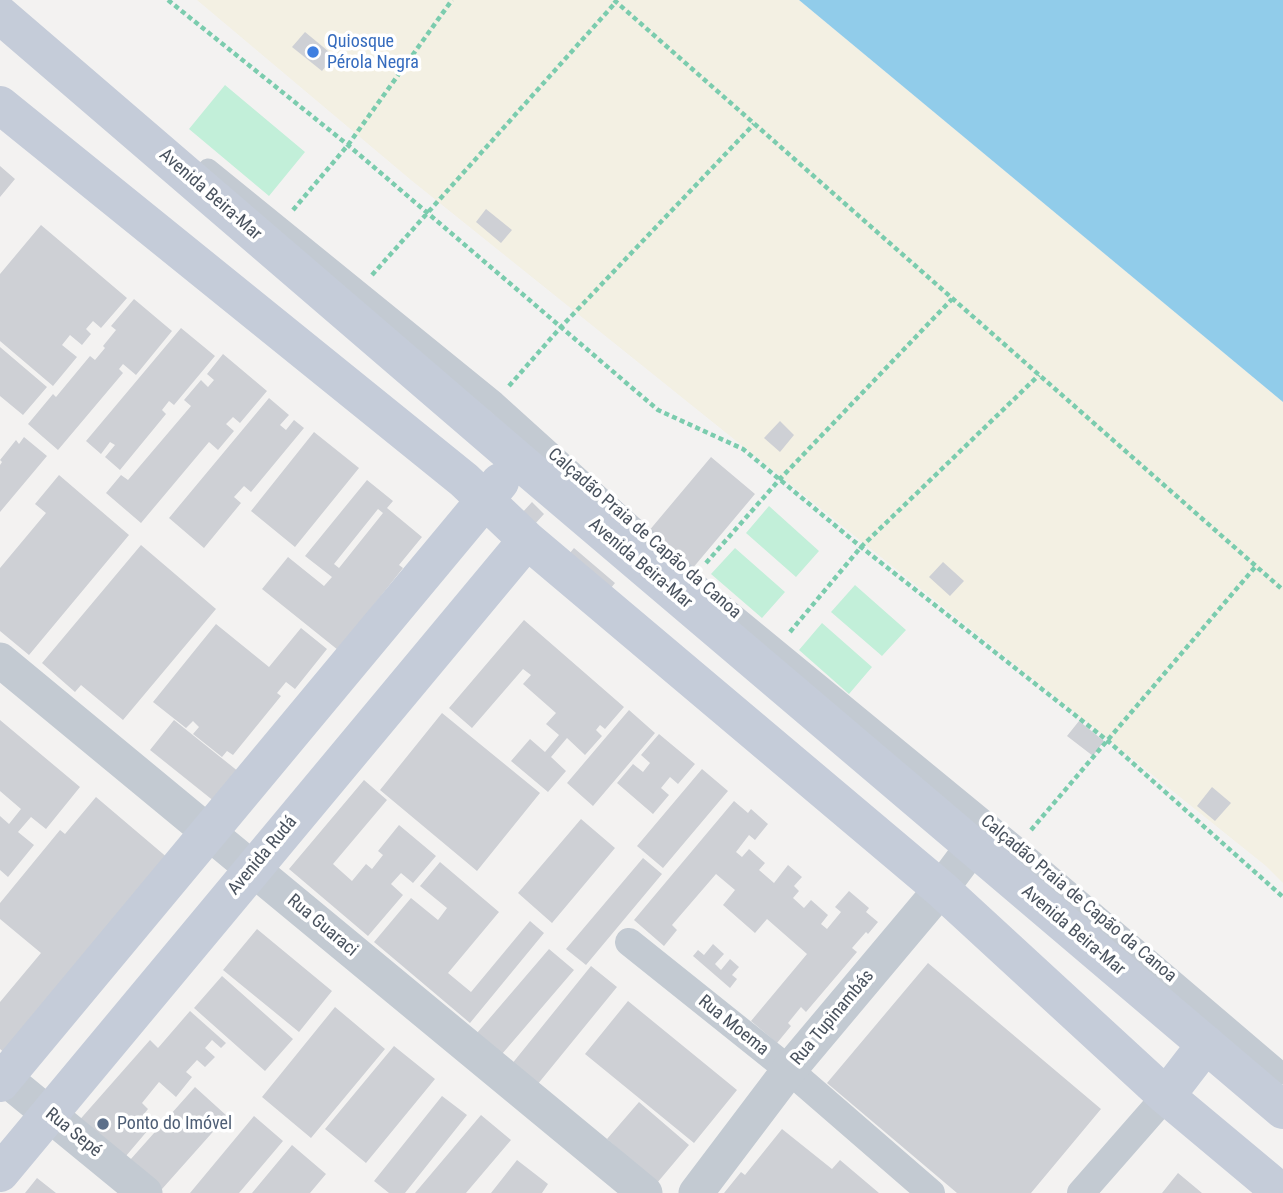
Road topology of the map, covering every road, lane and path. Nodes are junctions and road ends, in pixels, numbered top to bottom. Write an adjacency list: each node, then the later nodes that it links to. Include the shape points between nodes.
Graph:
1 (0, 0): 10 (street, Calçadão Praia de Capão da Canoa)
2 (168, 0): 8 (path)
3 (452, 0): 8 (path)
4 (615, 1): 7 (path); 9 (path)
5 (0, 15): 16 (main road, Avenida Beira-Mar)
6 (0, 106): 18 (main road)
7 (754, 124): 12 (path); 13 (path)
8 (348, 145): 9 (path); 10 (path)
9 (428, 213): 11 (path); 13 (path)
10 (279, 227): 11 (street, Calçadão Praia de Capão da Canoa)
11 (358, 291): 15 (street, Calçadão Praia de Capão da Canoa)
12 (952, 299): 14 (path); 17 (path)
13 (560, 328): 15 (path); 17 (path, via 658,410 743,449)
14 (1039, 375): 20 (path); 21 (path)
15 (495, 402): 22 (street, Calçadão Praia de Capão da Canoa)
16 (519, 461): 18 (main road); 28 (main road, Avenida Beira-Mar)
17 (779, 480): 20 (path); 22 (path)
18 (485, 500): 19 (main road); 27 (main road)
19 (527, 540): 30 (main road, Avenida Rudá); 31 (main road)
20 (861, 547): 24 (path); 26 (path)
21 (1256, 566): 23 (path); 26 (path)
22 (692, 580): 24 (street, Calçadão Praia de Capão da Canoa)
23 (1283, 590)
24 (776, 649): 29 (street, Calçadão Praia de Capão da Canoa)
25 (0, 660): 27 (street, Rua Guaraci)
26 (1108, 741): 29 (path); 32 (path)
27 (209, 832): 30 (street, Rua Guaraci); 37 (main road)
28 (973, 846): 31 (street, Rua Tupinambás); 34 (main road, Avenida Beira-Mar)
29 (1017, 847): 36 (street, Calçadão Praia de Capão da Canoa)
30 (252, 869): 40 (main road, Avenida Rudá); 43 (street, Rua Guaraci)
31 (941, 889): 35 (street, Rua Tupinambás); 38 (main road)
32 (1283, 897)
33 (629, 942): 35 (street, Rua Moema)
34 (1206, 1044): 38 (main road); 39 (main road, Avenida Beira-Mar)
35 (789, 1070): 44 (street, Rua Tupinambás); 45 (street, Rua Moema)
36 (1283, 1074)
37 (2, 1078): 40 (street, Rua Sepé)
38 (1166, 1096): 46 (street); 47 (main road)
39 (1283, 1110)
40 (50, 1115): 41 (main road, Avenida Rudá); 42 (street, Rua Sepé)
41 (0, 1173)
42 (145, 1193)
43 (645, 1193)
44 (696, 1193)
45 (931, 1193)
46 (1081, 1193)
47 (1282, 1193)

